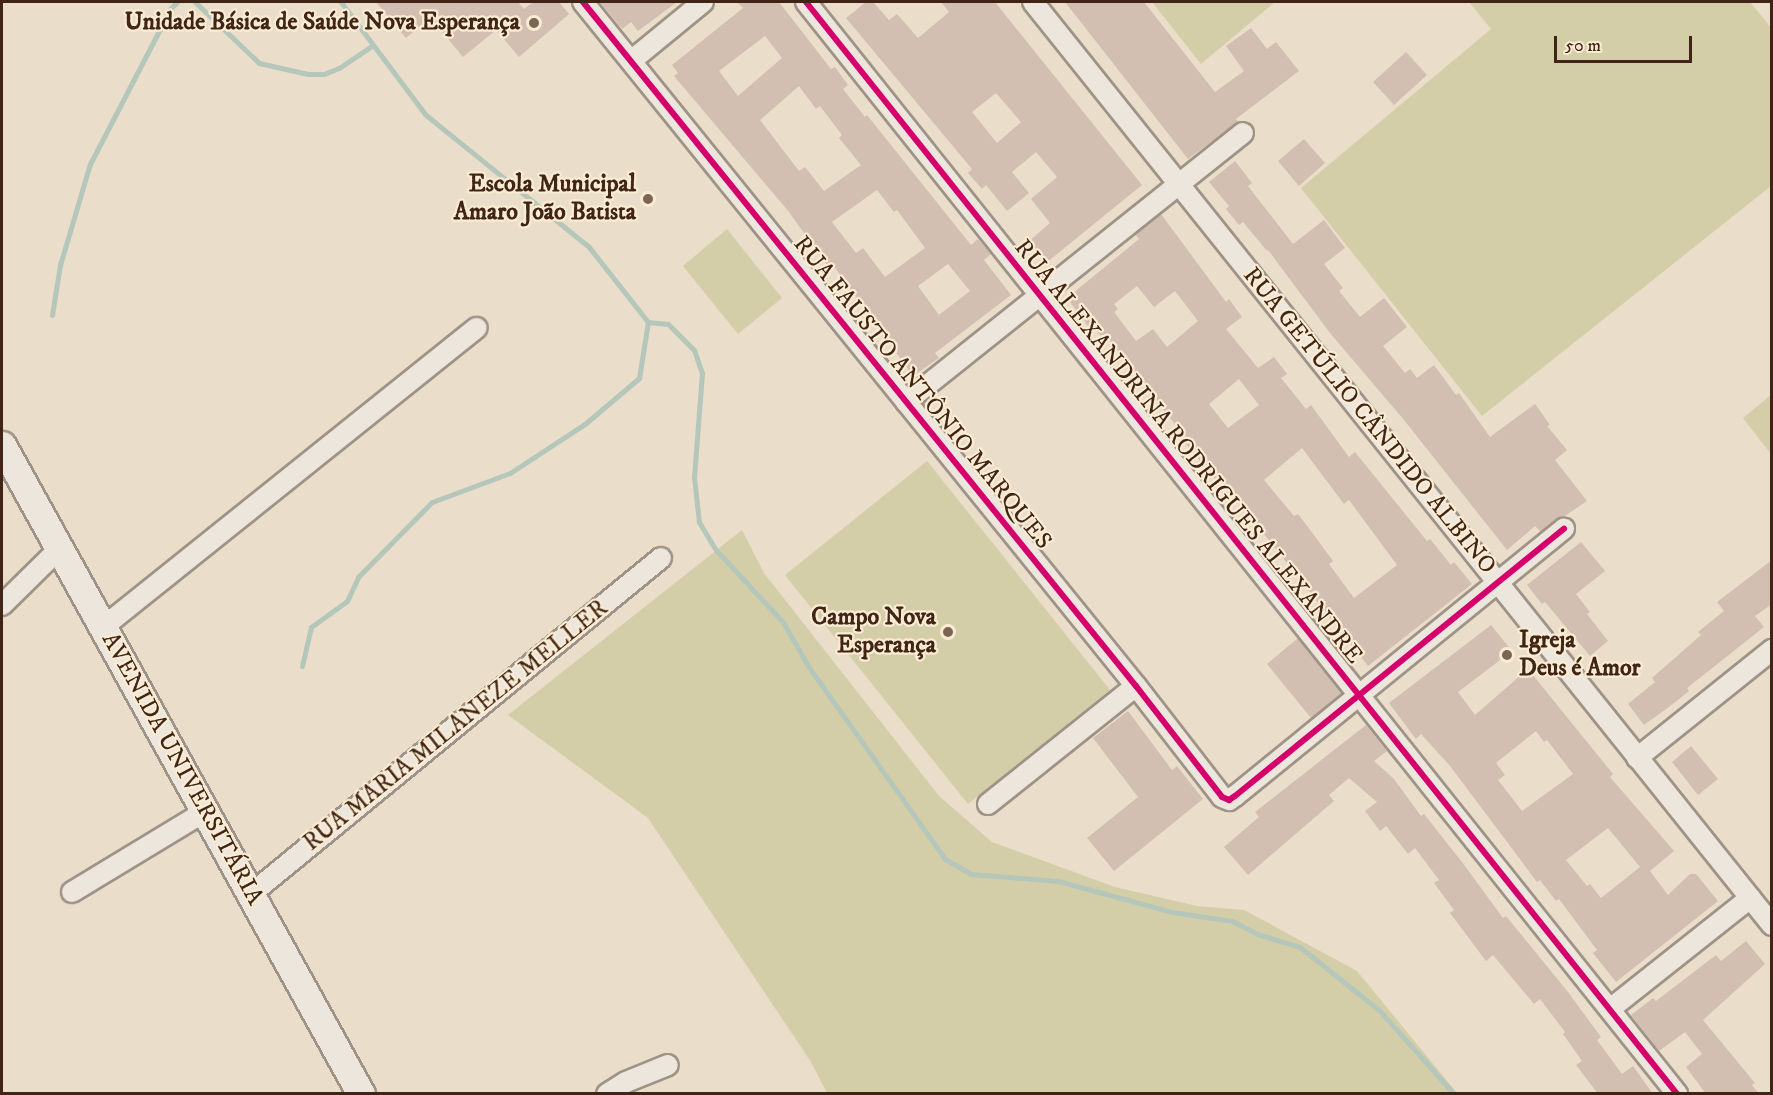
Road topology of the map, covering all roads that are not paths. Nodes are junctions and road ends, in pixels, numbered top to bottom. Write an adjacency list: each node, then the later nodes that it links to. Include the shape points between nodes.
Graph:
1 (583, 2): 5 (street, RUA FAUSTO ANTÔNIO MARQUES)
2 (703, 2): 5 (street)
3 (806, 2): 8 (street, RUA ALEXANDRINA RODRIGUES ALEXANDRE)
4 (1033, 2): 7 (street, RUA GETÚLIO CÂNDIDO ALBINO)
5 (631, 61): 10 (street, RUA FAUSTO ANTÔNIO MARQUES)
6 (1243, 134): 7 (street)
7 (1179, 184): 8 (street); 15 (street, RUA GETÚLIO CÂNDIDO ALBINO)
8 (1040, 295): 10 (street); 20 (street, RUA ALEXANDRINA RODRIGUES ALEXANDRE)
9 (477, 328): 17 (street)
10 (906, 402): 19 (street, RUA FAUSTO ANTÔNIO MARQUES)
11 (2, 445): 13 (main road, AVENIDA UNIVERSITÁRIA)
12 (1564, 529): 15 (street)
13 (59, 549): 16 (street); 17 (main road, AVENIDA UNIVERSITÁRIA)
14 (661, 558): 25 (street, RUA MARIA MILANEZE MELLER)
15 (1498, 583): 20 (street); 21 (street, RUA GETÚLIO CÂNDIDO ALBINO)
16 (2, 605)
17 (102, 628): 23 (main road, AVENIDA UNIVERSITÁRIA)
18 (1772, 650): 21 (street)
19 (1136, 686): 20 (street, RUA FAUSTO ANTÔNIO MARQUES, via 1222,797 1229,800); 22 (street)
20 (1359, 694): 28 (street, RUA ALEXANDRINA RODRIGUES ALEXANDRE)
21 (1637, 758): 26 (street, RUA GETÚLIO CÂNDIDO ALBINO)
22 (988, 804)
23 (206, 811): 24 (street); 25 (main road, AVENIDA UNIVERSITÁRIA)
24 (72, 892)
25 (251, 894): 30 (main road, AVENIDA UNIVERSITÁRIA)
26 (1750, 898): 27 (street, RUA GETÚLIO CÂNDIDO ALBINO); 28 (street)
27 (1772, 925)
28 (1610, 1009): 32 (street, RUA ALEXANDRINA RODRIGUES ALEXANDRE)
29 (668, 1065): 31 (street)
30 (361, 1094)
31 (607, 1094)
32 (1677, 1094)

